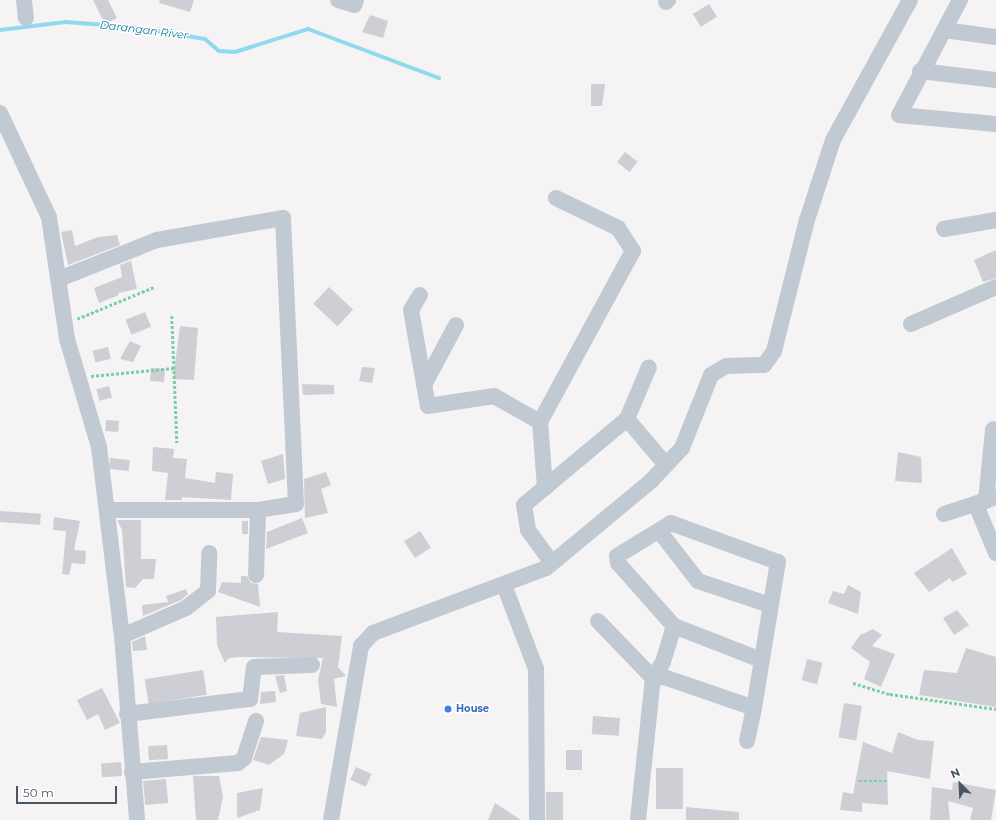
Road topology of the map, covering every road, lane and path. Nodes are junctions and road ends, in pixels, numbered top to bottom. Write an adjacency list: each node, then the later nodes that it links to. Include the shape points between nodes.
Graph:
1 (24, 0): 6 (street)
2 (338, 0): 3 (street, via 354,5)
3 (356, 0)
4 (910, 0): 32 (street, via 833,140 806,220 774,351 764,364 726,366 711,375 682,448)
5 (960, 0): 7 (street)
6 (26, 18)
7 (944, 30): 8 (street); 9 (street)
8 (996, 37)
9 (920, 71): 10 (street); 12 (street, via 900,115)
10 (996, 80)
11 (0, 113): 16 (street, via 49,217)
12 (996, 124)
13 (556, 198): 29 (street, via 618,228 633,251)
14 (996, 220): 15 (street)
15 (944, 229)
16 (59, 279): 22 (street); 36 (street, via 157,240 283,218 296,504)
17 (154, 287): 22 (path)
18 (996, 287): 21 (street)
19 (420, 295): 27 (street, via 411,310)
20 (172, 316): 25 (path)
21 (911, 324)
22 (64, 325): 26 (street)
23 (456, 325): 27 (street)
24 (649, 367): 28 (street)
25 (174, 368): 26 (path); 31 (path)
26 (79, 378): 35 (street, via 100,447)
27 (424, 385): 29 (street, via 428,406 494,396)
28 (627, 419): 32 (street); 33 (street)
29 (540, 422): 33 (street)
30 (993, 429): 34 (street)
31 (177, 443)
32 (666, 465): 41 (street)
33 (544, 488): 41 (street, via 524,504 524,511 528,530)
34 (986, 501): 37 (street); 39 (street)
35 (107, 510): 36 (street); 47 (street)
36 (258, 510): 42 (street)
37 (944, 514)
38 (660, 532): 44 (street, via 698,581); 44 (street, via 671,523 778,562); 46 (street, via 617,556 618,563)
39 (994, 544)
40 (209, 553): 47 (street, via 208,591 186,608)
41 (552, 563): 43 (street)
42 (256, 574)
43 (504, 585): 61 (street, via 373,633 361,646); 62 (street, via 536,669)
44 (770, 605): 48 (street)
45 (598, 621): 50 (street)
46 (674, 626): 48 (street); 50 (street, via 663,662)
47 (122, 636): 54 (street)
48 (761, 660): 52 (street)
49 (312, 666): 54 (street, via 254,667 250,699)
50 (653, 678): 52 (street, via 664,677); 63 (street)
51 (853, 683): 53 (path, via 890,694)
52 (754, 708): 56 (street)
53 (996, 709)
54 (127, 714): 57 (street)
55 (256, 721): 57 (street, via 244,758 238,763)
56 (747, 741)
57 (132, 772): 60 (street)
58 (859, 781): 59 (path)
59 (890, 781)
60 (137, 820)
61 (331, 820)
62 (537, 820)
63 (638, 820)

